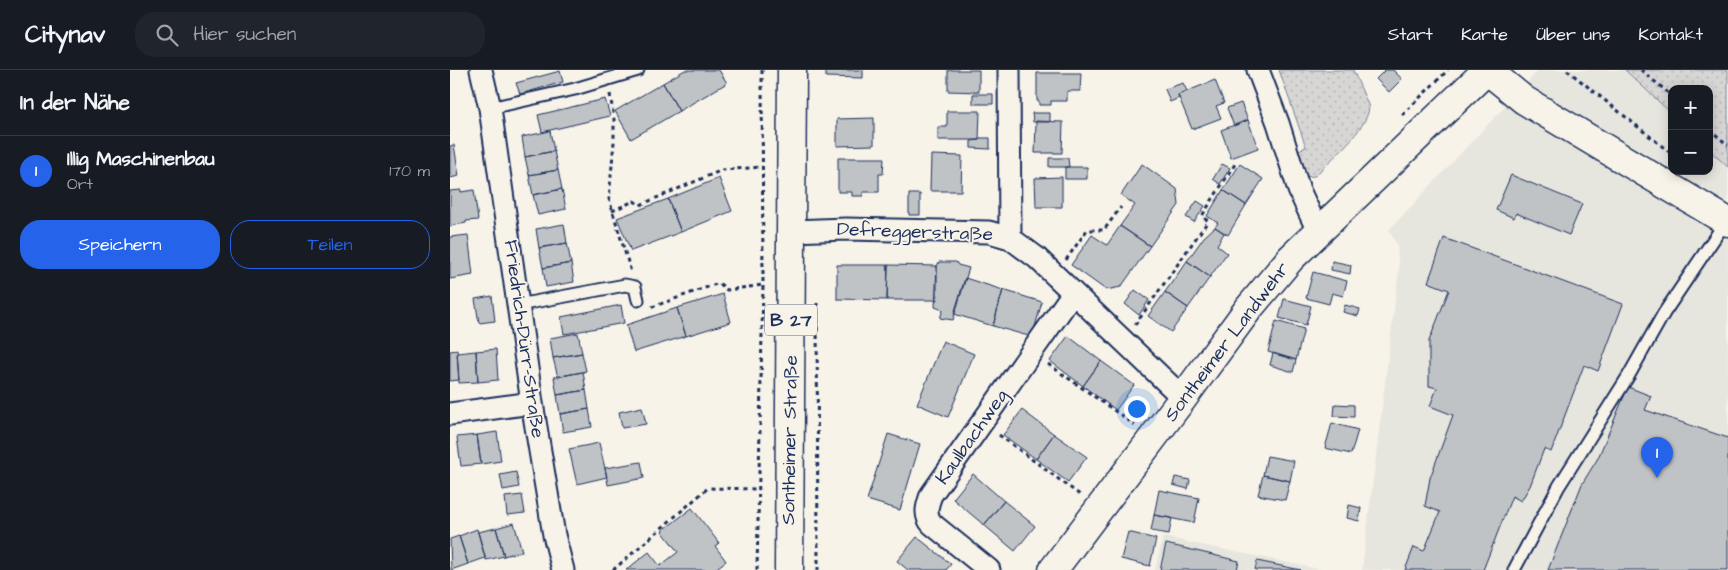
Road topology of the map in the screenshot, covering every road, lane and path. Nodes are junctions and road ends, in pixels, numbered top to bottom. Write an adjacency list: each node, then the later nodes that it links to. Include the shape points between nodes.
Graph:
1 (481, 70): 12 (street, Friedrich-Dürr-Straße)
2 (638, 70): 10 (lane)
3 (762, 70): 17 (path)
4 (792, 70): 21 (street, Sontheimer Straße / B 27)
5 (1009, 70): 23 (street)
6 (1258, 70): 22 (street, via 1300,190)
7 (1487, 70): 20 (street, via 1524,100); 22 (street, Sontheimer Landwehr)
8 (1566, 70): 15 (path)
9 (1641, 70): 11 (path)
10 (607, 79): 12 (lane); 19 (path, via 614,119 614,160 609,198)
11 (1668, 93)
12 (490, 108): 30 (street, Friedrich-Dürr-Straße)
13 (1710, 130): 14 (path)
14 (1728, 145)
15 (1668, 151)
16 (1237, 160): 31 (path, via 1202,216 1208,221)
17 (762, 166): 19 (path, via 722,170 640,204 634,201); 25 (path)
18 (1121, 207): 24 (path, via 1104,230 1087,230)
19 (612, 211): 26 (path)
20 (1727, 221): 47 (lane, via 1664,313 1559,486)
21 (792, 231): 23 (street, Defreggerstraße, via 988,232); 43 (street, Sontheimer Straße / B 27)
22 (1318, 231): 33 (street, Sontheimer Landwehr, via 1264,289)
23 (1010, 238): 24 (street, Defreggerstraße)
24 (1055, 276): 27 (street, Defreggerstraße)
25 (763, 285): 29 (path, via 727,290 719,283 652,307); 38 (path)
26 (634, 287): 29 (lane); 30 (lane, via 625,285)
27 (1073, 293): 31 (street, Defreggerstraße); 32 (street, Kaulbachweg)
28 (816, 297): 44 (path)
29 (638, 300)
30 (518, 305): 34 (street, Friedrich-Dürr-Straße)
31 (1123, 342): 33 (street, Defreggerstraße)
32 (1032, 352): 36 (street, Kaulbachweg); 37 (path)
33 (1183, 398): 46 (street, Sontheimer Landwehr)
34 (532, 402): 35 (street); 40 (street, Friedrich-Dürr-Straße)
35 (450, 414)
36 (982, 422): 39 (path); 45 (street, Kaulbachweg, via 931,495 926,510 932,524)
37 (1135, 426)
38 (759, 489): 41 (path, via 708,488); 42 (path)
39 (1082, 496)
40 (563, 570)
41 (612, 570)
42 (757, 570)
43 (789, 570)
44 (818, 570)
45 (989, 570)
46 (1053, 570)
47 (1514, 570)

